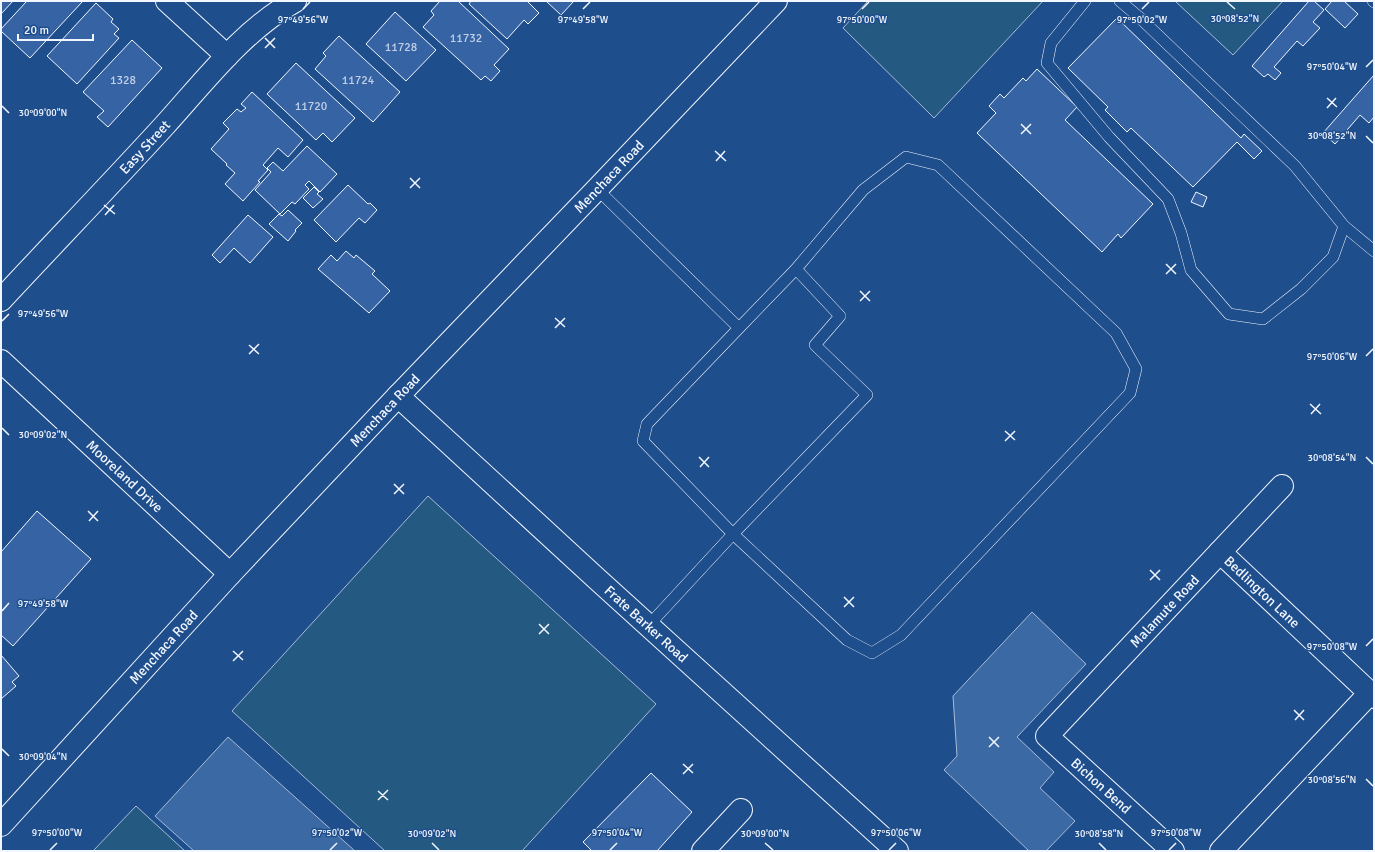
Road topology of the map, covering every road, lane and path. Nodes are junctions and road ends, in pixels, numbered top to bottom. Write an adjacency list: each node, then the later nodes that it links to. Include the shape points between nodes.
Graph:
1 (167, 1): 6 (street)
2 (295, 1): 6 (street, Easy Street, via 261,25)
3 (776, 1): 7 (street, Menchaca Road)
4 (1085, 1): 8 (lane, via 1051,43 1047,63 1109,137 1168,199 1191,270 1229,314 1263,320 1301,289 1333,257)
5 (1120, 1): 8 (lane, via 1296,166)
6 (227, 56): 11 (street, Easy Street)
7 (597, 189): 12 (lane); 14 (street, Menchaca Road)
8 (1344, 226): 9 (lane)
9 (1374, 252)
10 (796, 268): 12 (lane); 16 (lane, via 840,316 815,345 867,395); 16 (lane, via 863,190 906,157 938,165 1116,333 1136,369 1130,393 901,635 872,652 847,640)
11 (1, 300)
12 (739, 328): 16 (lane, via 647,424 643,441)
13 (1, 361): 18 (street, Mooreland Drive)
14 (398, 396): 18 (street, Menchaca Road); 19 (street, Frate Barker Road)
15 (1282, 486): 17 (street, Malamute Road)
16 (733, 534): 19 (lane)
17 (1220, 552): 20 (street, Bedlington Lane); 21 (street, Malamute Road)
18 (230, 574): 23 (street, Menchaca Road)
19 (648, 626): 25 (street, Frate Barker Road)
20 (1372, 695): 27 (street)
21 (1047, 736): 26 (street, Bichon Bend)
22 (740, 810): 24 (street)
23 (1, 825)
24 (703, 851)
25 (897, 851)
26 (1173, 851)
27 (1221, 851)

